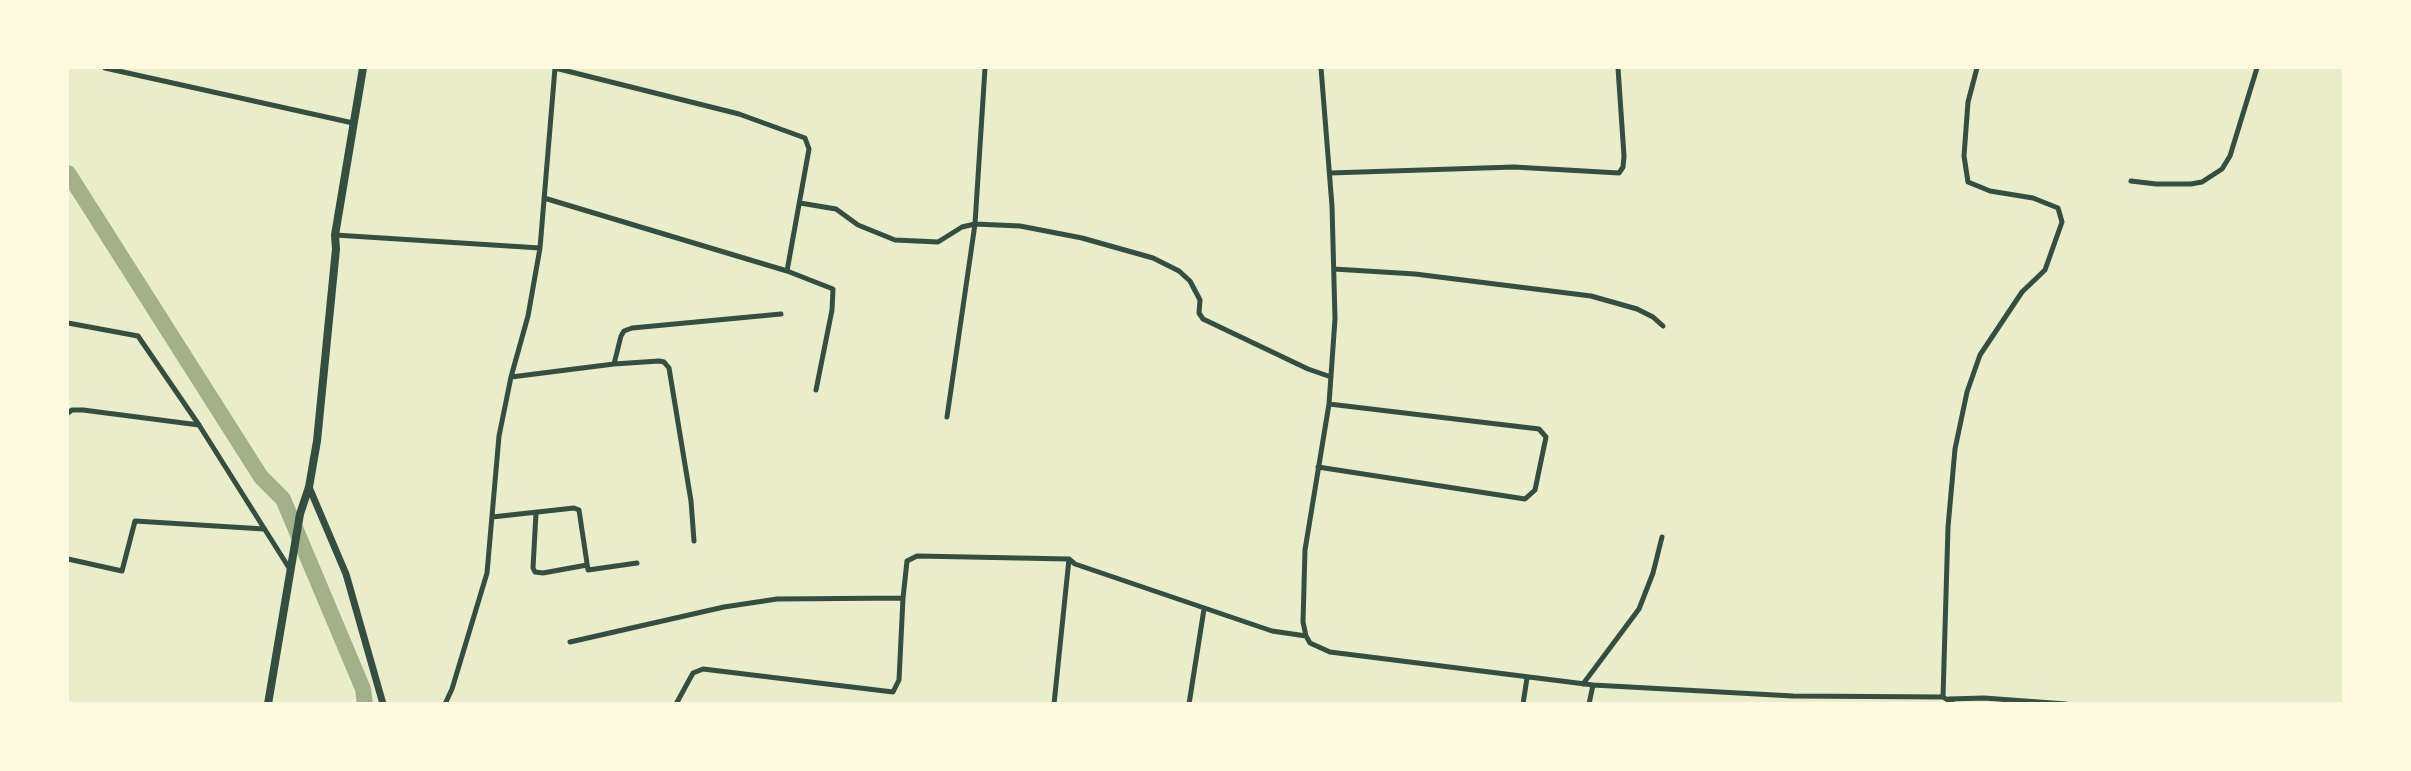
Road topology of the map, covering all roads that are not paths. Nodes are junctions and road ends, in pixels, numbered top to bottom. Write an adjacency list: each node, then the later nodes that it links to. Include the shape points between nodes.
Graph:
1 (105, 68): 9 (street)
2 (363, 68): 9 (main road)
3 (555, 68): 12 (street); 13 (street, via 738,114 805,138 809,149)
4 (985, 68): 14 (street)
5 (1321, 68): 10 (street)
6 (1618, 68): 10 (street, via 1624,156 1619,172 1514,167)
7 (1977, 68): 50 (street, via 1968,102 1964,156 1968,182 2058,208 2062,222 2045,270 2022,292 1980,355 1965,401 1955,449 1948,527)
8 (2257, 68): 11 (street, via 2230,156 2222,169 2191,184)
9 (353, 123): 15 (main road)
10 (1330, 172): 17 (street)
11 (2131, 181)
12 (544, 198): 16 (street); 18 (street)
13 (800, 203): 14 (street, via 836,209 858,225 911,242 938,242); 18 (street)
14 (975, 224): 24 (street, via 1047,230 1160,261 1190,281 1200,300 1199,314 1203,319); 28 (street)
15 (335, 235): 16 (street); 31 (main road, via 323,387)
16 (540, 248): 23 (street, via 528,316)
17 (1334, 269): 21 (street, via 1415,274 1591,296 1637,309); 24 (street)
18 (787, 272): 25 (street, via 833,289)
19 (781, 314): 22 (street, via 632,328 621,336)
20 (68, 323): 29 (street, via 135,334)
21 (1663, 326)
22 (614, 364): 23 (street); 36 (street, via 659,361 669,368)
23 (511, 376): 33 (street, via 499,436)
24 (1331, 377): 26 (street)
25 (816, 390)
26 (1329, 404): 30 (street); 30 (street, via 1539,429 1546,437 1535,490 1526,499)
27 (68, 413): 29 (street, via 83,410)
28 (947, 417)
29 (199, 425): 34 (street)
30 (1318, 467): 44 (street, via 1305,550)
31 (309, 487): 41 (main road, via 300,514); 52 (main road, via 346,574)
32 (536, 513): 33 (street); 40 (street, via 579,510); 40 (street, via 535,572)
33 (492, 516): 53 (street, via 487,573)
34 (264, 529): 37 (street, via 135,521 122,571); 41 (street)
35 (1662, 537): 47 (street, via 1639,609)
36 (694, 541)
37 (68, 559)
38 (1069, 559): 42 (street, via 911,557 907,561); 43 (street); 55 (street)
39 (637, 563): 40 (street, via 594,571)
40 (586, 565)
41 (291, 571): 51 (main road)
42 (903, 598): 45 (street, via 777,599); 54 (street, via 899,680 893,692 703,669 693,673)
43 (1204, 609): 44 (street, via 1280,633); 56 (street)
44 (1306, 636): 46 (street, via 1318,648 1330,652)
45 (570, 642)
46 (1527, 678): 47 (street); 57 (street)
47 (1583, 684): 48 (street)
48 (1593, 685): 49 (street); 58 (street)
49 (1793, 696): 50 (street); 59 (street)
50 (1949, 700): 60 (street, via 1984,698)
51 (268, 704)
52 (383, 704)
53 (445, 704)
54 (676, 704)
55 (1054, 704)
56 (1189, 704)
57 (1523, 704)
58 (1589, 704)
59 (1792, 704)
60 (2066, 704)

